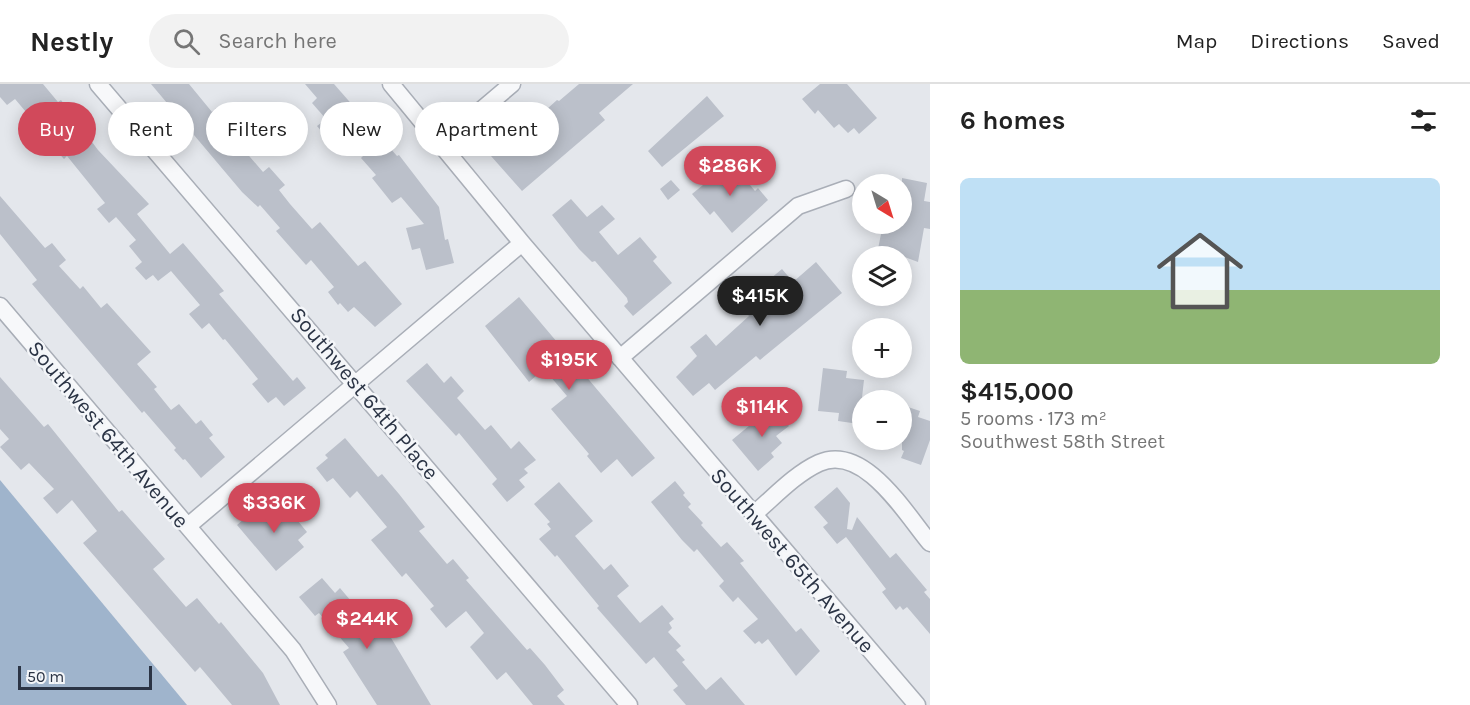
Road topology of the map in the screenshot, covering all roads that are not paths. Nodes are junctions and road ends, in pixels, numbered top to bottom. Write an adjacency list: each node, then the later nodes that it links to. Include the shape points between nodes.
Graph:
1 (98, 84): 11 (street, Southwest 64th Place)
2 (390, 84): 5 (street, Southwest 65th Avenue)
3 (512, 84): 4 (street)
4 (491, 102)
5 (415, 114)
6 (449, 156): 8 (street, Southwest 65th Avenue)
7 (846, 189): 10 (street, via 798,206)
8 (522, 243): 10 (street, Southwest 65th Avenue); 11 (street)
9 (0, 306): 13 (street, Southwest 64th Avenue)
10 (620, 358): 12 (street, Southwest 65th Avenue)
11 (356, 383): 13 (street); 16 (street, Southwest 64th Place)
12 (754, 514): 14 (street, via 818,463 849,460 867,470); 17 (street, Southwest 65th Avenue)
13 (188, 526): 15 (street, Southwest 64th Avenue, via 293,650)
14 (930, 543)
15 (328, 705)
16 (629, 705)
17 (917, 705)

